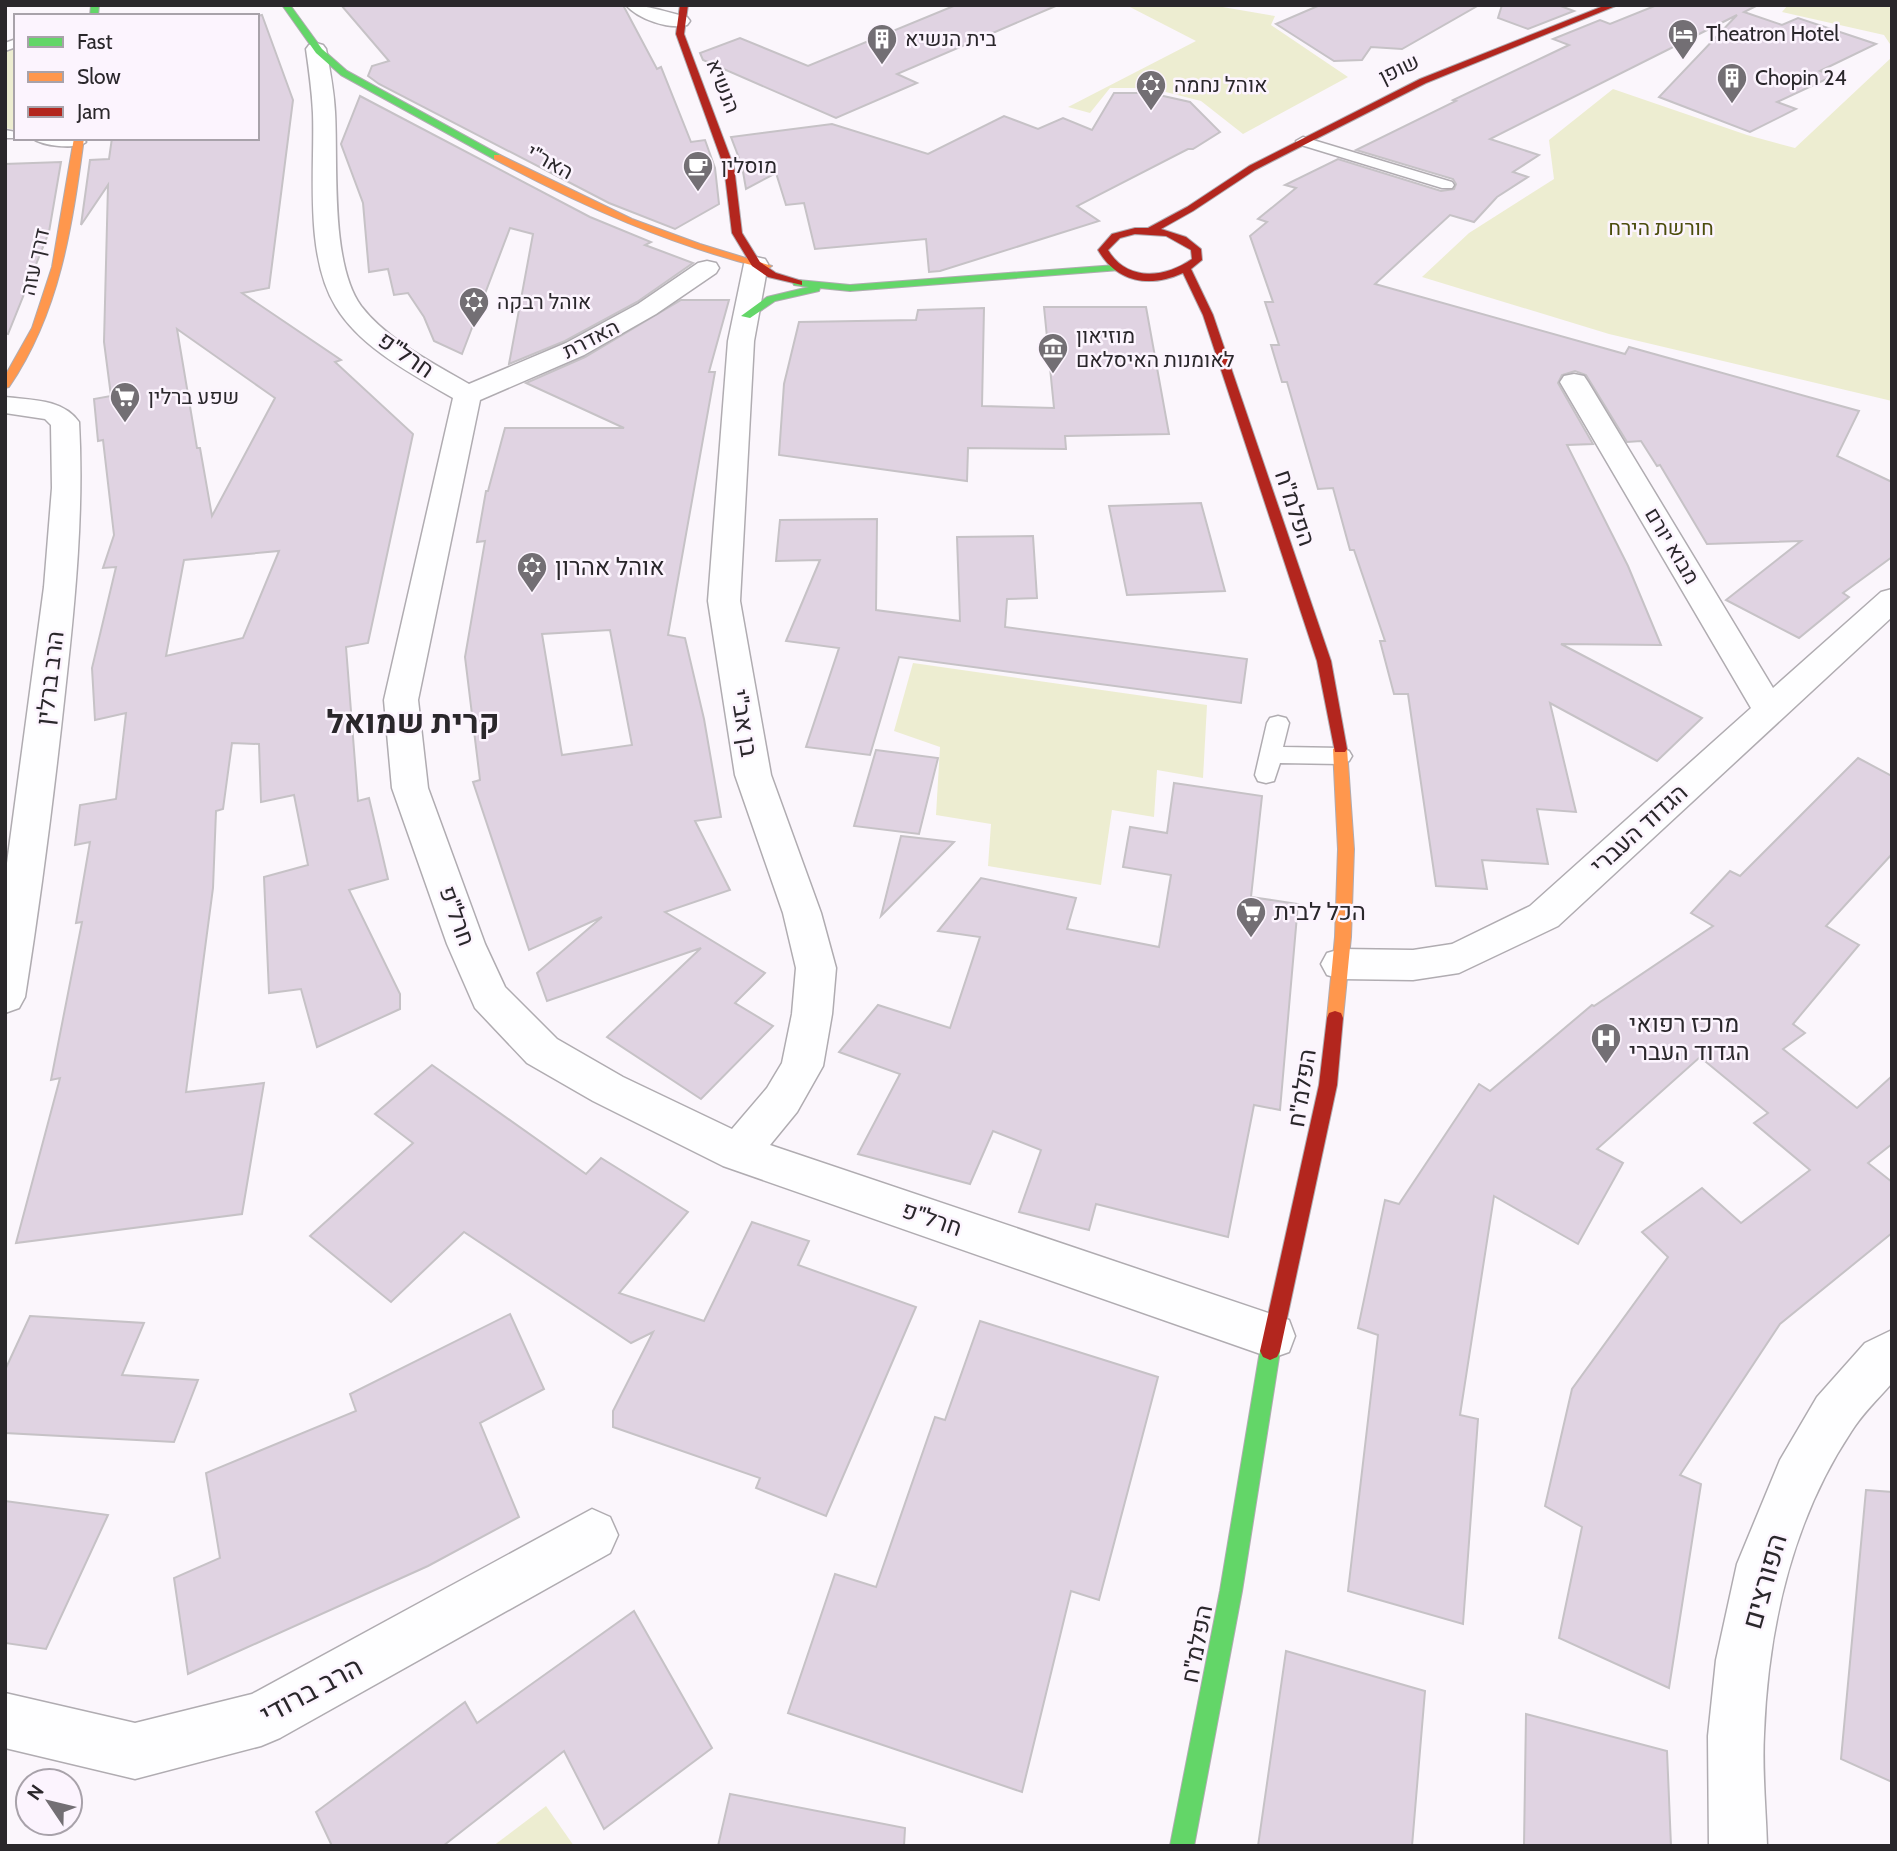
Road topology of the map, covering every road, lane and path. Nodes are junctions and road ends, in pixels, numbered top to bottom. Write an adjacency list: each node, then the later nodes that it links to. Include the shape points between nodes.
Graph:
1 (286, 5): 5 (street, האר"י)
2 (636, 5): 4 (street, via 653,15)
3 (1614, 5): 9 (street, שופן, via 1423,80)
4 (682, 13): 12 (street, הנשיא, via 684,47)
5 (316, 49): 6 (street, האר"י); 7 (street, חרל"פ)
6 (364, 84): 7 (street); 17 (street, האר"י, via 582,203)
7 (322, 91): 35 (street, חרל"פ, via 326,209 336,282 347,306 366,327)
8 (79, 140): 34 (street, דרך עזה, via 63,244 42,323)
9 (1303, 141): 10 (lane); 11 (street, שופן, via 1234,178)
10 (1447, 185)
11 (1214, 194): 14 (street, שופן); 16 (street, שופן)
12 (742, 206): 13 (street); 19 (street, הנשיא, via 741,243)
13 (720, 219)
14 (1150, 230): 16 (street); 18 (street, via 1128,232)
15 (699, 231): 17 (street)
16 (1193, 231): 25 (street, via 1197,260)
17 (661, 235): 19 (street, האר"י, via 723,257)
18 (1107, 242): 20 (street); 23 (street, via 1104,258)
19 (763, 247): 28 (street, האר"י); 31 (street, בן אב"י)
20 (1086, 249)
21 (1064, 256): 26 (street)
22 (707, 268): 35 (street, האדרת, via 647,309 575,349)
23 (1116, 268): 26 (street); 27 (street)
24 (816, 269): 28 (street)
25 (1186, 270): 27 (street); 32 (street, הפלמ"ח)
26 (1001, 275): 28 (street)
27 (1152, 277): 29 (street)
28 (831, 282): 31 (street, via 781,295)
29 (1167, 288)
30 (1184, 303): 32 (street, הפלמ"ח)
31 (746, 316): 43 (street, בן אב"י, via 724,601 753,775 802,913 816,968 802,1066 782,1100)
32 (1217, 344): 40 (street, הפלמ"ח, via 1324,661)
33 (1574, 382): 38 (street, מבוא יורם)
34 (5, 385)
35 (467, 395): 43 (street, חרל"פ, via 401,700 410,788 489,997 542,1051)
36 (5, 405): 42 (street, הרב ברלין, via 54,412 65,422 68,465 64,564)
37 (1892, 600): 38 (street, הגדוד העברי)
38 (1769, 710): 41 (street, הגדוד העברי, via 1544,916 1459,958 1413,965)
39 (1278, 723): 40 (lane, via 1268,765)
40 (1340, 757): 41 (street, הפלמ"ח, via 1346,849)
41 (1341, 964): 44 (street, הפלמ"ח, via 1328,1086)
42 (5, 997)
43 (738, 1153): 44 (street, חרל"פ)
44 (1272, 1336): 48 (street, הפלמ"ח, via 1231,1591)
45 (1892, 1352): 49 (street, הפורצים, via 1833,1414 1798,1478 1763,1564 1743,1660 1736,1736)
46 (592, 1535): 47 (street, הרב ברודי, via 261,1719 135,1751)
47 (5, 1720)
48 (1182, 1846)
49 (1738, 1846)

